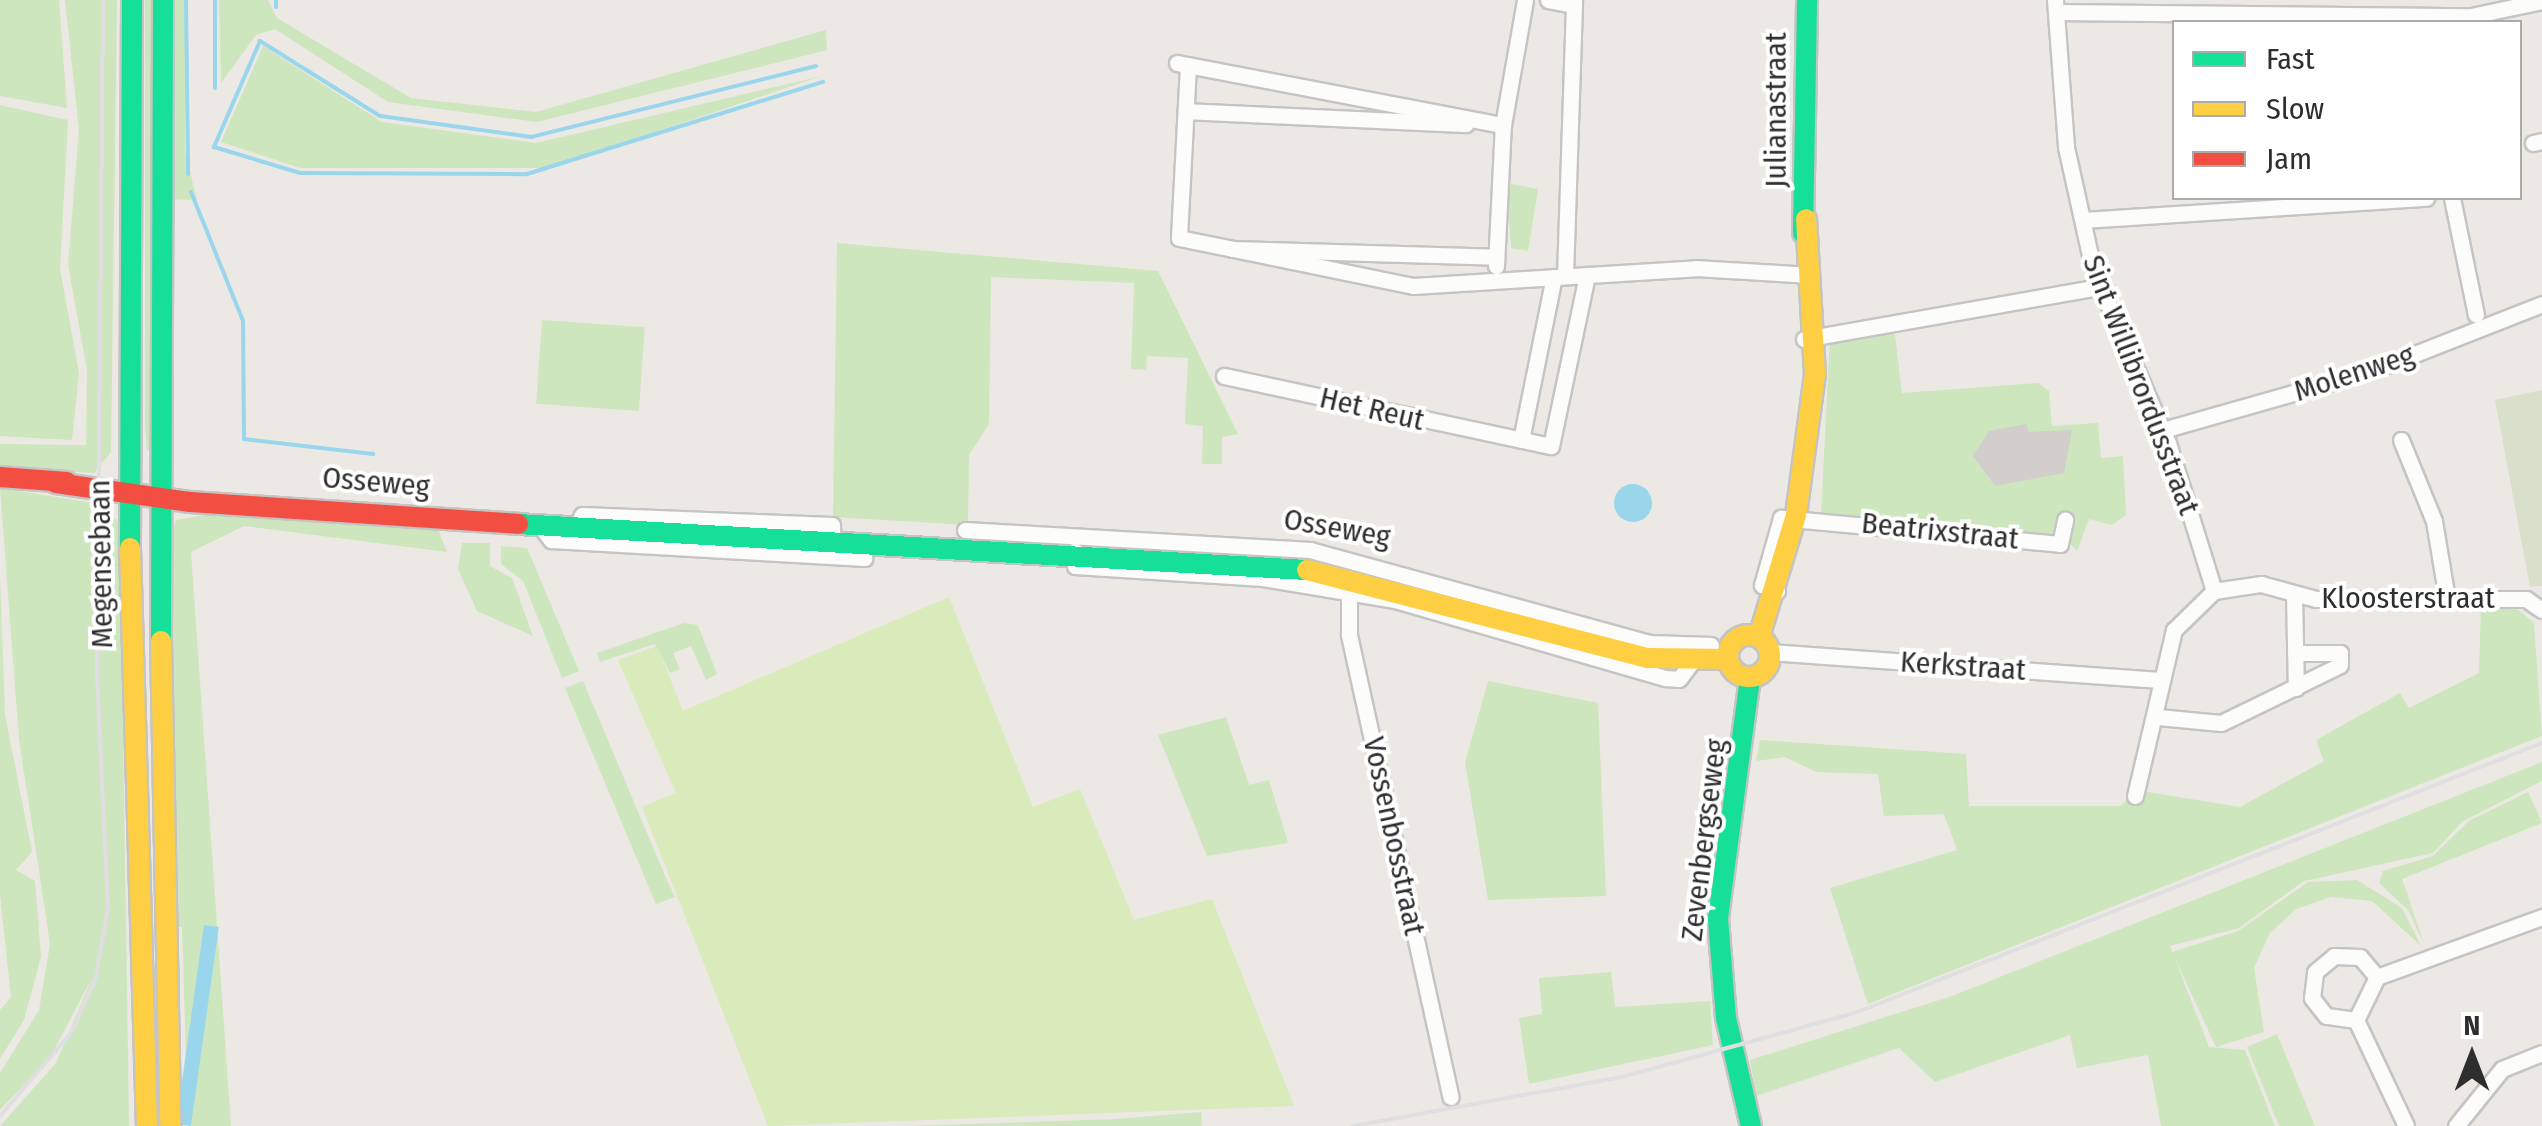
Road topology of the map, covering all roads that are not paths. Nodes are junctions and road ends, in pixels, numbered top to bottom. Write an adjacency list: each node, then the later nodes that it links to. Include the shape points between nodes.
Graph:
1 (132, 0): 31 (street, Megensebaan)
2 (162, 0): 32 (street, Megensebaan)
3 (1525, 0): 12 (street)
4 (1548, 0): 7 (street)
5 (1808, 0): 19 (street, Julianastraat)
6 (2542, 1): 9 (street)
7 (1574, 3): 20 (street)
8 (2055, 6): 9 (street); 15 (street, Sint Willibrordusstraat, via 2060,102)
9 (2443, 13)
10 (1186, 111): 11 (street); 11 (street, via 1183,64); 16 (street, via 1179,238)
11 (1482, 124): 12 (street)
12 (1504, 125): 17 (street)
13 (2388, 200): 15 (street)
14 (2452, 200): 24 (street)
15 (2083, 220): 22 (street, Sint Willibrordusstraat)
16 (1233, 249): 17 (street); 21 (street, via 1413,286)
17 (1496, 258): 21 (street)
18 (1587, 274): 19 (street); 20 (street); 28 (street, via 1551,446)
19 (1805, 275): 25 (street, Julianastraat)
20 (1559, 276): 21 (street); 28 (street)
21 (1495, 280)
22 (2100, 287): 25 (street); 27 (street, Sint Willibrordusstraat)
23 (2542, 304): 27 (street, Molenweg, via 2374,370)
24 (2476, 315)
25 (1808, 339): 33 (street, Julianastraat, via 1810,390)
26 (1224, 376): 28 (street, Het Reut)
27 (2163, 430): 41 (street, Sint Willibrordusstraat)
28 (1520, 440)
29 (2401, 440): 43 (street, via 2434,521)
30 (0, 476): 31 (street, Osseweg)
31 (129, 491): 32 (street, Osseweg); 61 (street, Megensebaan)
32 (158, 494): 35 (street, Osseweg); 62 (street, Megensebaan)
33 (1796, 516): 34 (street, Beatrixstraat, via 2060,544); 45 (street, Julianastraat)
34 (2065, 520)
35 (540, 526): 38 (street, Osseweg, via 730,528); 38 (street, Osseweg, via 551,540)
36 (965, 530): 37 (street, Osseweg)
37 (983, 538): 38 (street, Osseweg); 40 (street, Osseweg, via 1075,558); 48 (street, Osseweg, via 1316,551)
38 (834, 546): 39 (street, Osseweg)
39 (864, 558)
40 (1349, 583): 48 (street, Osseweg); 50 (street, Osseweg, via 1666,678 1679,679); 60 (street, Vossenbosstraat, via 1349,635)
41 (2214, 590): 42 (street, Kloosterstraat, via 2261,584); 52 (street, via 2181,618)
42 (2294, 595): 43 (street, Kloosterstraat); 47 (street)
43 (2447, 600): 44 (street, Kloosterstraat, via 2526,599)
44 (2542, 610)
45 (1765, 644): 49 (street, via 1738,637); 51 (street, Julianastraat, via 1766,670); 52 (street, Kerkstraat)
46 (1711, 645): 48 (street, Osseweg)
47 (2295, 653): 53 (street); 53 (street, via 2340,653 2340,665)
48 (1668, 654): 50 (street, Osseweg)
49 (1728, 659): 50 (street, Osseweg); 51 (street)
50 (1691, 663)
51 (1750, 678): 63 (street, Zevenbergseweg, via 1718,920 1726,1018)
52 (2156, 680): 54 (street)
53 (2296, 688): 54 (street, via 2212,726)
54 (2158, 717): 55 (street)
55 (2134, 796)
56 (2542, 917): 57 (street)
57 (2377, 977): 58 (street); 58 (street, via 2348,954 2314,972 2318,1010)
58 (2356, 1020): 64 (street)
59 (2542, 1053): 65 (street, via 2502,1069)
60 (1451, 1097)
61 (148, 1126)
62 (170, 1126)
63 (1751, 1126)
64 (2406, 1126)
65 (2456, 1126)

